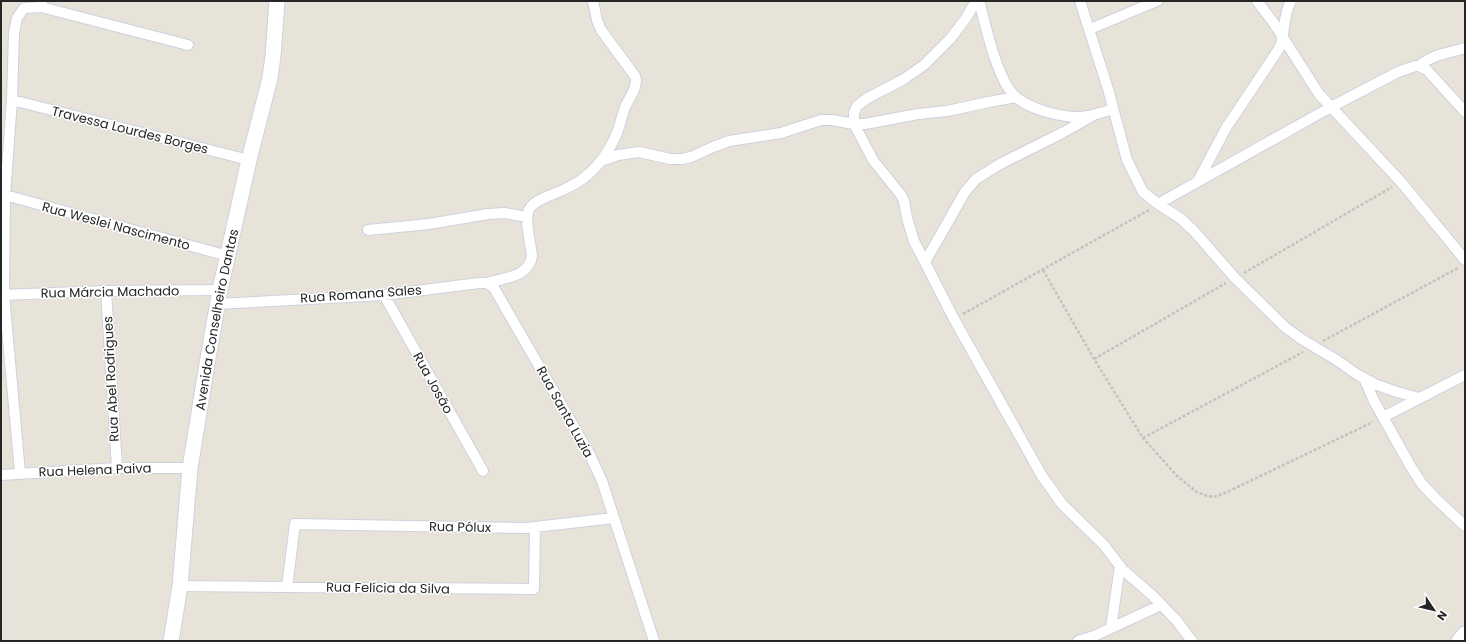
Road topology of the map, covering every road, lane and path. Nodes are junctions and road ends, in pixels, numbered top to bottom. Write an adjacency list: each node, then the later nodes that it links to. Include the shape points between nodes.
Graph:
1 (277, 1): 22 (street, Avenida Conselheiro Dantas, via 270,78)
2 (593, 1): 23 (street, via 601,30 636,80 617,134)
3 (976, 1): 21 (street, via 951,38 924,65 904,79 866,98 858,106 854,113)
4 (979, 1): 15 (street, via 1003,77)
5 (1080, 1): 10 (street)
6 (1157, 1): 10 (street)
7 (1257, 1): 11 (street)
8 (1291, 1): 11 (street, via 1286,10)
9 (41, 4): 12 (street); 16 (street, via 24,8 17,18 14,33)
10 (1090, 29): 18 (street)
11 (1283, 37): 17 (street, via 1311,82); 24 (street, via 1273,58 1226,128)
12 (188, 45)
13 (1465, 48): 14 (street, via 1437,55)
14 (1419, 66): 17 (street, via 1398,72); 19 (street, via 1430,74)
15 (1016, 97): 20 (street, via 1039,110 1061,116 1077,118); 21 (street, via 947,111)
16 (12, 100): 22 (street, Travessa Lourdes Borges); 26 (street)
17 (1331, 107): 24 (street); 25 (street)
18 (1113, 109): 20 (street); 27 (street, via 1127,160 1143,192)
19 (1465, 112)
20 (1094, 115): 32 (street, via 976,179 965,192)
21 (854, 124): 23 (street, via 821,120 781,133 729,141 682,159 639,152); 32 (street, via 872,160 904,201 914,241)
22 (248, 160): 30 (street, Avenida Conselheiro Dantas)
23 (601, 161): 28 (street, via 585,178 534,203)
24 (1198, 181): 27 (street)
25 (1401, 182): 31 (street); 34 (path)
26 (5, 195): 30 (street, Rua Weslei Nascimento); 37 (street)
27 (1158, 204): 33 (path); 34 (street, via 1194,231)
28 (528, 217): 29 (street, via 488,214); 35 (street, Rua Romana Sales, via 532,256 527,269 519,274)
29 (368, 230)
30 (228, 256): 39 (street, Avenida Conselheiro Dantas)
31 (1465, 260)
32 (925, 262): 40 (street)
33 (1043, 270): 40 (path); 41 (path)
34 (1235, 278): 41 (path); 43 (street, via 1286,328)
35 (487, 283): 38 (street, Rua Romana Sales); 51 (street, Rua Santa Luzia, via 499,296 590,455)
36 (106, 291): 37 (street, Rua Márcia Machado); 39 (street, Rua Márcia Machado); 46 (street, Rua Abel Rodrigues)
37 (2, 295): 49 (street)
38 (384, 295): 39 (street, Rua Romana Sales); 48 (street, Rua Josão)
39 (219, 297): 47 (street, Avenida Conselheiro Dantas)
40 (954, 319): 54 (street, via 1042,476 1062,504 1104,545)
41 (1094, 360): 45 (path, via 1143,438 1177,476 1197,492 1207,496 1223,494)
42 (1465, 374): 44 (street)
43 (1364, 378): 44 (street); 45 (street)
44 (1419, 398): 45 (street)
45 (1383, 417): 52 (street, via 1422,484)
46 (117, 468): 47 (street, Rua Helena Paiva); 49 (street, Rua Helena Paiva)
47 (190, 468): 55 (street, Avenida Conselheiro Dantas)
48 (483, 471)
49 (20, 473): 50 (street, Rua Helena Paiva)
50 (1, 475)
51 (614, 518): 53 (street, Rua Pólux); 61 (street, Rua Santa Luzia)
52 (1465, 526)
53 (535, 527): 56 (street, Rua Pólux, via 295,524); 56 (street, Rua Felícia da Silva, via 534,589)
54 (1120, 566): 57 (street); 58 (street)
55 (180, 586): 56 (street, Rua Felícia da Silva); 60 (street, Avenida Conselheiro Dantas)
56 (287, 587)
57 (1162, 605): 58 (street); 63 (street)
58 (1110, 628): 62 (street)
59 (1465, 634): 64 (street)
60 (171, 641)
61 (654, 641)
62 (1078, 641)
63 (1192, 641)
64 (1459, 641)

